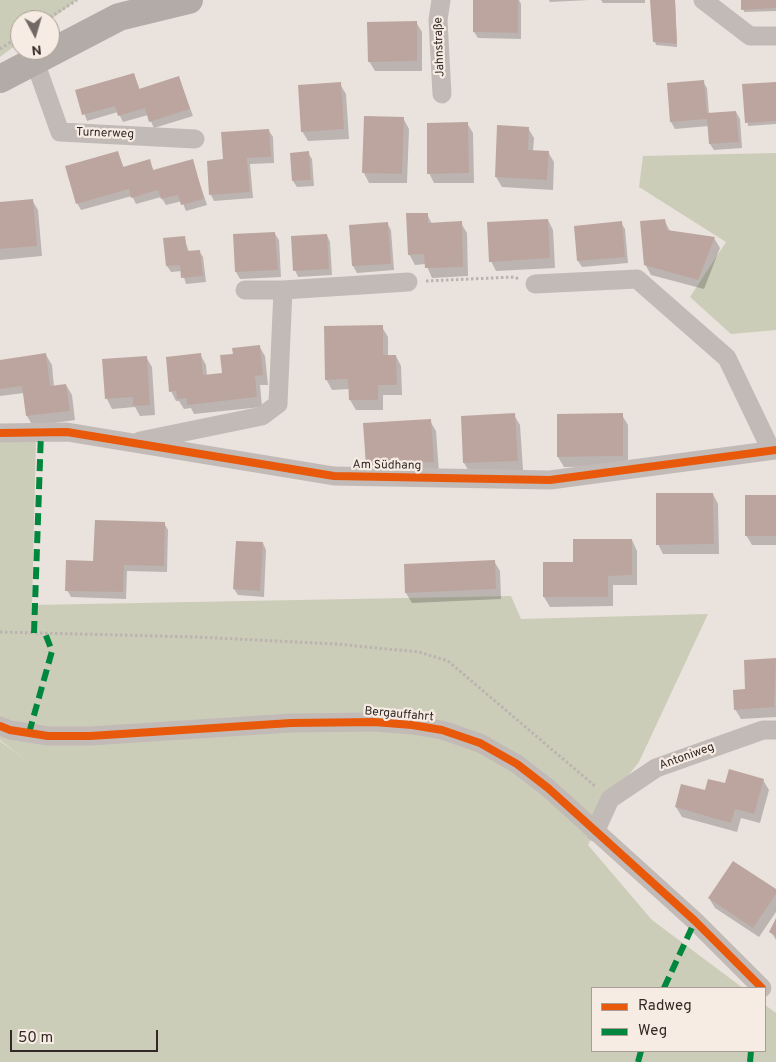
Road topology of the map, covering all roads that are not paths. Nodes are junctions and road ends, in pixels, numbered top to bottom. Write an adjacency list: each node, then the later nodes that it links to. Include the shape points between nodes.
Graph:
1 (189, 0): 5 (street, via 119,17)
2 (441, 0): 7 (street, Jahnstraße, via 438,20)
3 (703, 0): 4 (street, via 750,36)
4 (776, 36)
5 (35, 62): 6 (street); 8 (street, Turnerweg, via 60,132)
6 (0, 80)
7 (442, 94)
8 (195, 140)
9 (408, 282): 12 (street)
10 (535, 284): 15 (street, Am Südhang, via 637,279 727,358)
11 (245, 290): 12 (street)
12 (283, 290): 14 (street, Am Südhang, via 278,404 262,416)
13 (0, 433): 14 (street, Am Südhang, via 67,432)
14 (126, 443): 15 (street, Am Südhang, via 334,476 550,480)
15 (774, 450)
16 (0, 726): 18 (street, Bergauffahrt, via 48,736 291,723 374,722 442,730 480,743 517,764 548,788)
17 (776, 730): 18 (street, Antoniweg, via 764,730 656,768 610,799)
18 (594, 832): 19 (street, Bergauffahrt, via 695,922)
19 (761, 987)

